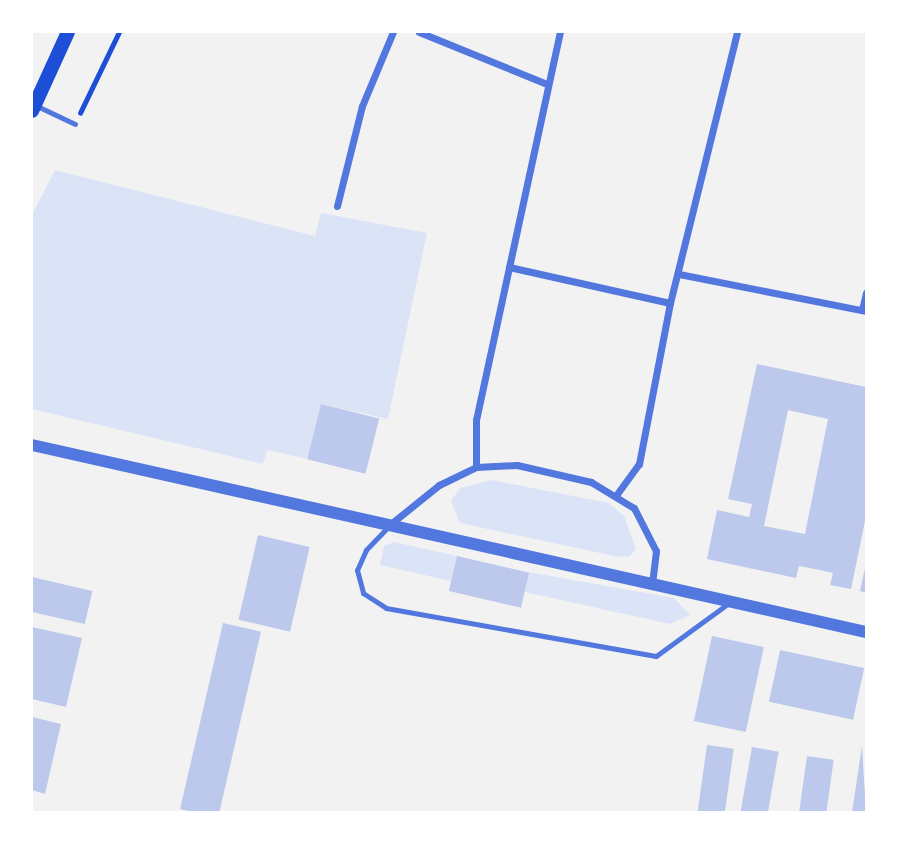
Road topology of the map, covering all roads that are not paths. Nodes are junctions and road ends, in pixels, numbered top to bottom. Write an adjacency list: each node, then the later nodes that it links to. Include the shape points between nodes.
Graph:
1 (68, 32): 7 (main road)
2 (393, 32): 9 (street, via 362,106)
3 (419, 32): 6 (street)
4 (560, 32): 6 (street)
5 (737, 32): 11 (street)
6 (547, 84): 10 (street)
7 (33, 108): 8 (lane)
8 (75, 124)
9 (337, 206)
10 (509, 267): 13 (street); 16 (street, via 476,420)
11 (679, 274): 13 (street); 14 (street)
12 (866, 292): 14 (street)
13 (670, 303): 17 (street, via 639,464)
14 (864, 310)
15 (32, 444): 18 (street)
16 (476, 467): 17 (street, via 516,465); 18 (street, via 431,490)
17 (617, 494): 19 (street, via 648,530 656,551)
18 (393, 523): 19 (street); 20 (lane, via 366,550 357,570 363,593 386,608 656,656)
19 (652, 582): 20 (street)
20 (731, 601): 21 (street)
21 (866, 632)

